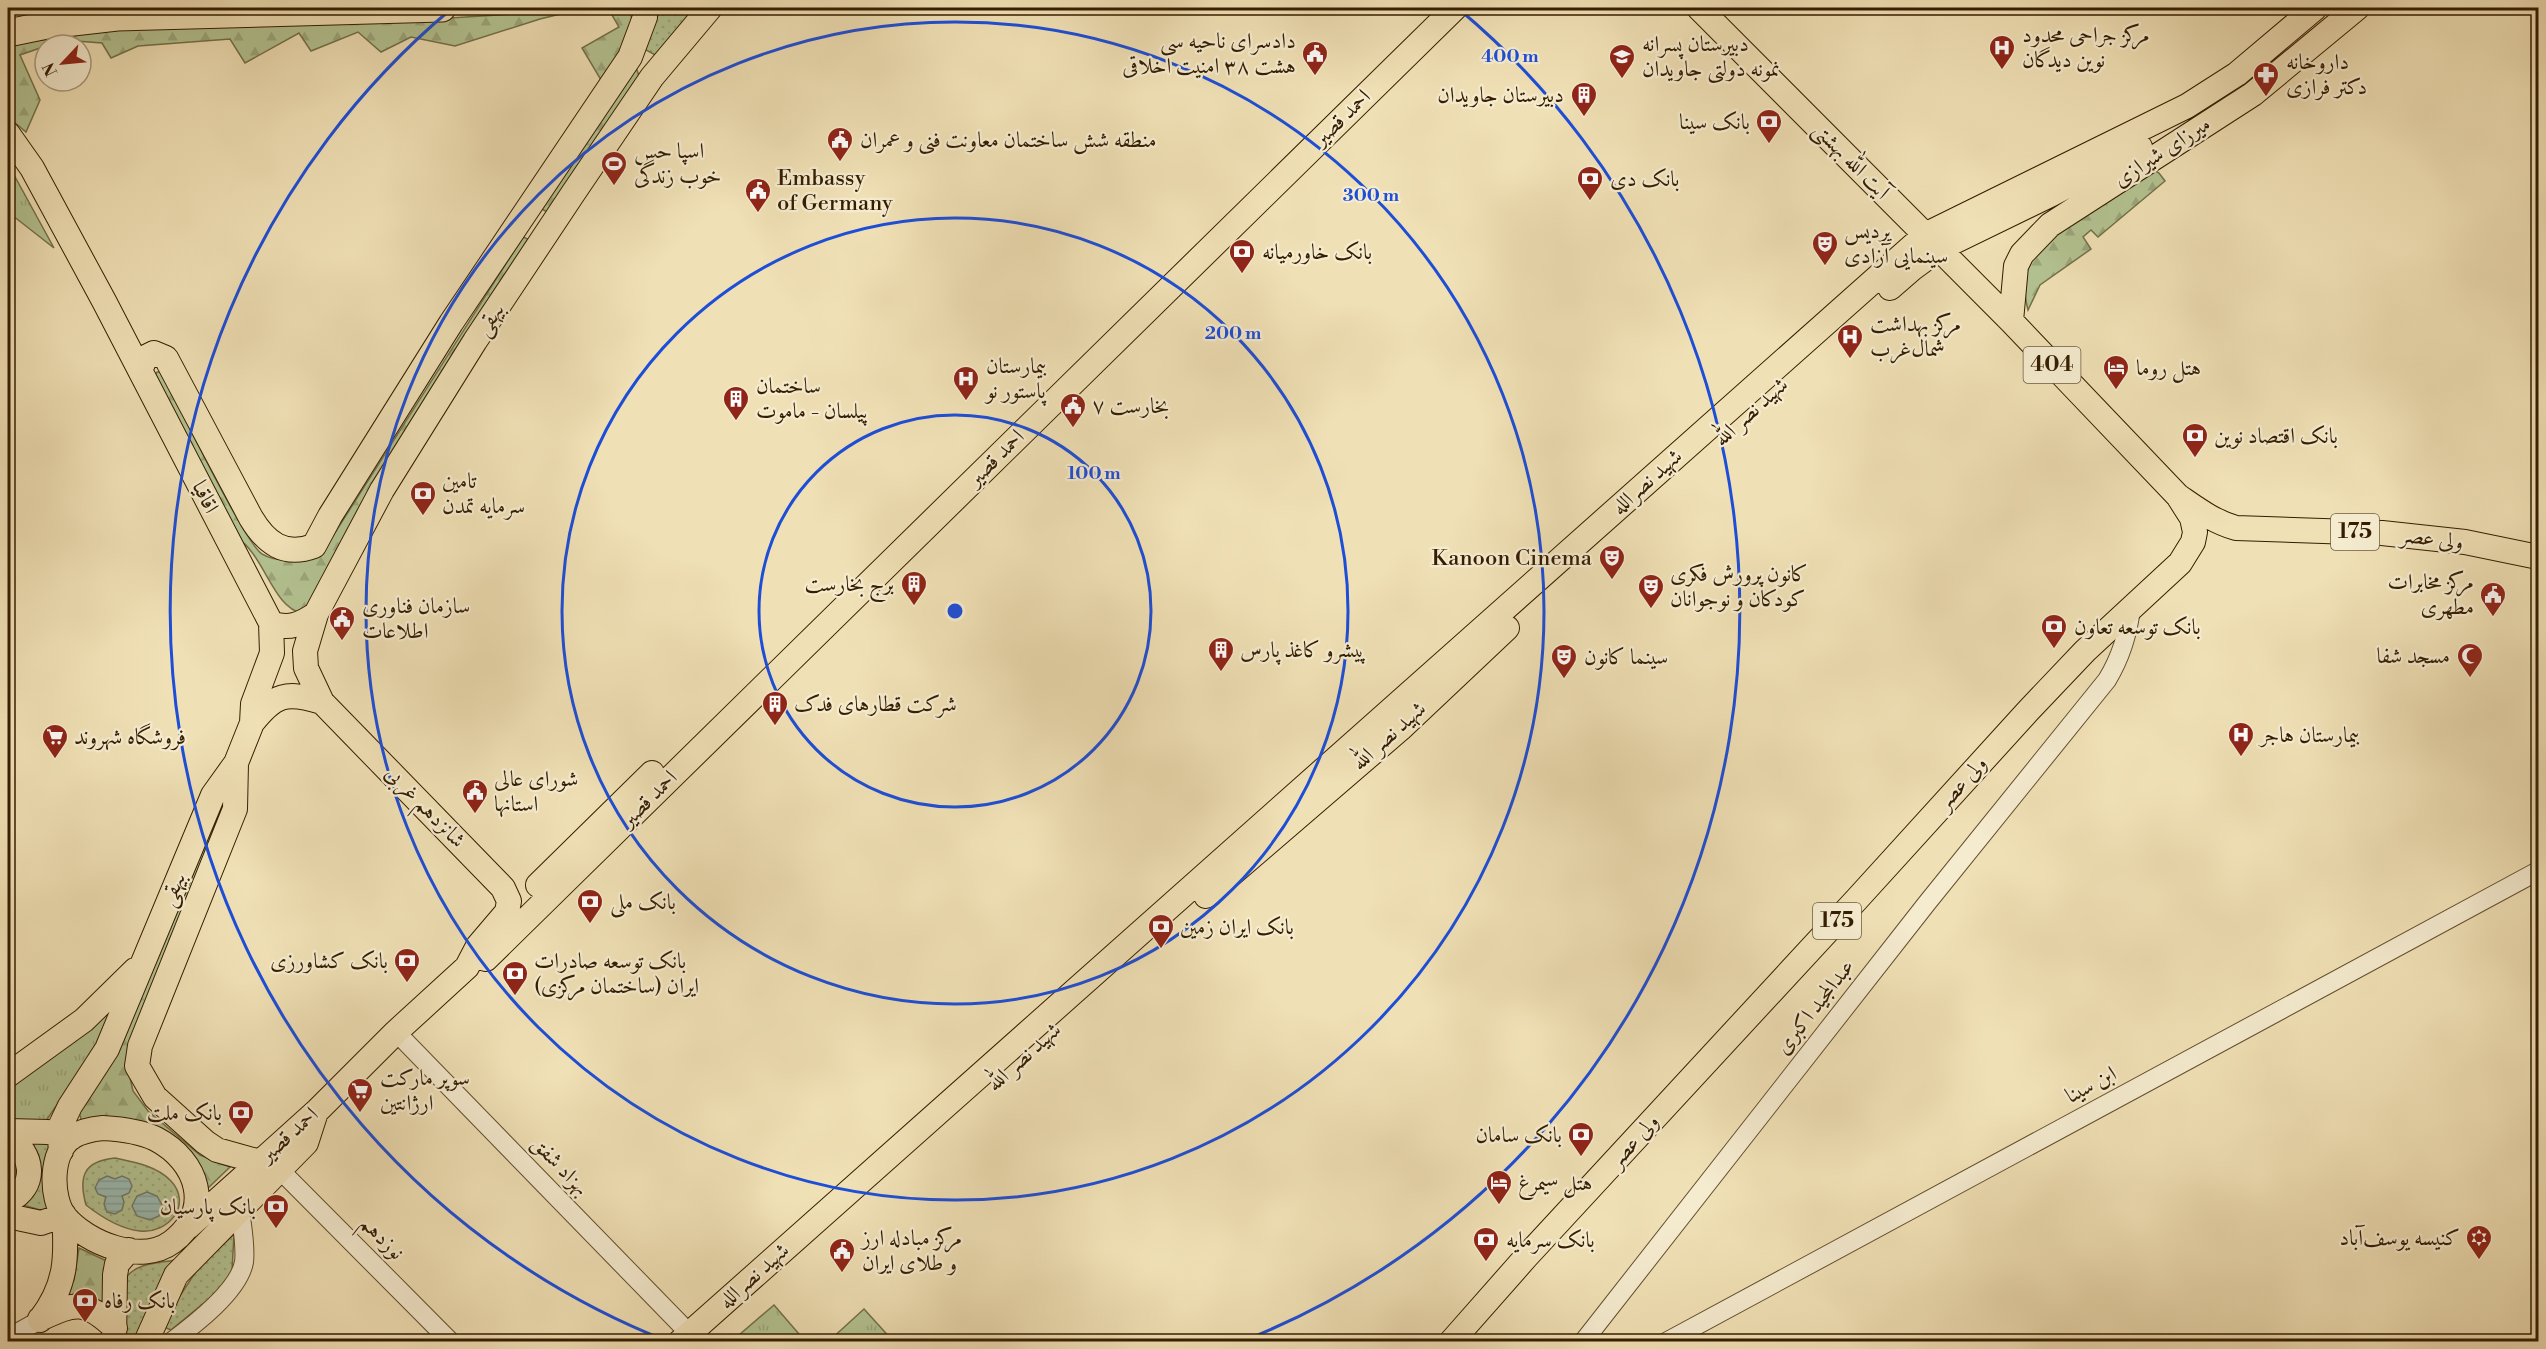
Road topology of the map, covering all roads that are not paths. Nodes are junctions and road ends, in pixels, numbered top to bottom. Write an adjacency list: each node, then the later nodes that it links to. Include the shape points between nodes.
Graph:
1 (442, 8): 10 (highway, via 117,18)
2 (710, 8): 12 (main road, بیهقی)
3 (1433, 8): 19 (main road, احمد قصیر)
4 (1455, 8): 19 (main road, احمد قصیر)
5 (1699, 8): 16 (main road, آیت الله بهشتی / 404)
6 (2315, 8): 16 (main road, میرزای شیرازی, via 2236,74 2187,106)
7 (2334, 8): 16 (main road, میرزای شیرازی, via 2245,84 2213,105 2052,194)
8 (2357, 8): 17 (main road, میرزای شیرازی, via 2253,94 2050,225 2022,254 2016,266)
9 (645, 17): 11 (main road, بیهقی)
10 (8, 33)
11 (630, 57): 12 (main road, via 640,57 649,63); 14 (main road, بیهقی)
12 (652, 77): 15 (main road, بیهقی)
13 (8, 134): 18 (main road, اقاقیا, via 32,168)
14 (524, 214): 15 (main road); 21 (main road, بیهقی, via 451,323 314,546)
15 (548, 232): 24 (main road, بیهقی, via 382,490)
16 (1932, 242): 17 (main road, آیت الله بهشتی / 404); 29 (main road, شهید نصرالله)
17 (2011, 321): 20 (main road, آیت الله بهشتی / 404)
18 (140, 370): 21 (main road, اقاقیا, via 146,357 154,353 166,358 259,531 273,544); 25 (main road, اقاقیا)
19 (1044, 400): 32 (main road, احمد قصیر); 34 (main road, احمد قصیر)
20 (2178, 496): 22 (main road, ولی عصر / 175, via 2220,523 2236,528 2382,533 2465,542); 23 (main road, ولی عصر / 175, via 2194,525 2193,542 2172,571)
21 (290, 549)
22 (2538, 557)
23 (2131, 608): 58 (main road, ولی عصر / 175, via 2028,711); 59 (street, عبدالمجید اکبری, via 2126,641 2107,680)
24 (316, 614): 25 (main road, via 287,627); 26 (main road, بیهقی)
25 (271, 623): 28 (main road, بیهقی, via 272,653 254,704)
26 (305, 651): 27 (main road, شانزدهم غربی, via 306,668)
27 (322, 702): 28 (main road, via 300,696 280,698 269,703); 33 (main road, شانزدهم غربی)
28 (252, 723): 30 (main road, بیهقی)
29 (1375, 737): 46 (main road, شهید نصر الله, via 1140,953)
30 (236, 763): 35 (main road, بیهقی, via 213,795); 42 (main road, via 235,809 140,1046 137,1066 152,1093 205,1142 227,1154)
31 (2538, 871): 60 (street, ابن سینا)
32 (538, 885): 33 (main road); 34 (main road)
33 (503, 888): 36 (main road, via 509,901 507,912 478,946)
34 (537, 910): 36 (main road, احمد قصیر, via 486,959)
35 (142, 962): 38 (main road, via 84,1020); 41 (main road, بیهقی, via 107,1049 70,1106)
36 (467, 967): 37 (main road, احمد قصیر)
37 (396, 1032): 42 (main road, احمد قصیر); 54 (street, بهزاد شفق)
38 (8, 1075)
39 (8, 1131): 41 (main road, via 48,1132)
40 (8, 1137): 43 (main road, via 25,1154 29,1175 24,1189)
41 (64, 1141): 47 (main road, via 57,1162); 48 (main road, via 103,1128 120,1129 143,1134 170,1148 191,1172 197,1188 196,1206)
42 (269, 1166): 44 (main road); 48 (main road, احمد قصیر); 57 (street, نوزدهم)
43 (8, 1201)
44 (240, 1210): 52 (street, via 244,1261 241,1272); 55 (main road, via 176,1275)
45 (8, 1216): 47 (main road)
46 (833, 1216): 54 (main road, شهید نصرالله)
47 (52, 1219): 49 (main road); 50 (main road, via 65,1261 58,1293)
48 (188, 1227): 49 (main road, via 167,1246)
49 (129, 1250): 51 (main road, via 117,1264 115,1275)
50 (40, 1320): 51 (main road, via 58,1311 84,1306 94,1309); 53 (street)
51 (115, 1335)
52 (195, 1335): 56 (street)
53 (8, 1338)
54 (693, 1339)
55 (146, 1341)
56 (171, 1341)
57 (451, 1341)
58 (1452, 1341)
59 (1583, 1341)
60 (1666, 1341)

